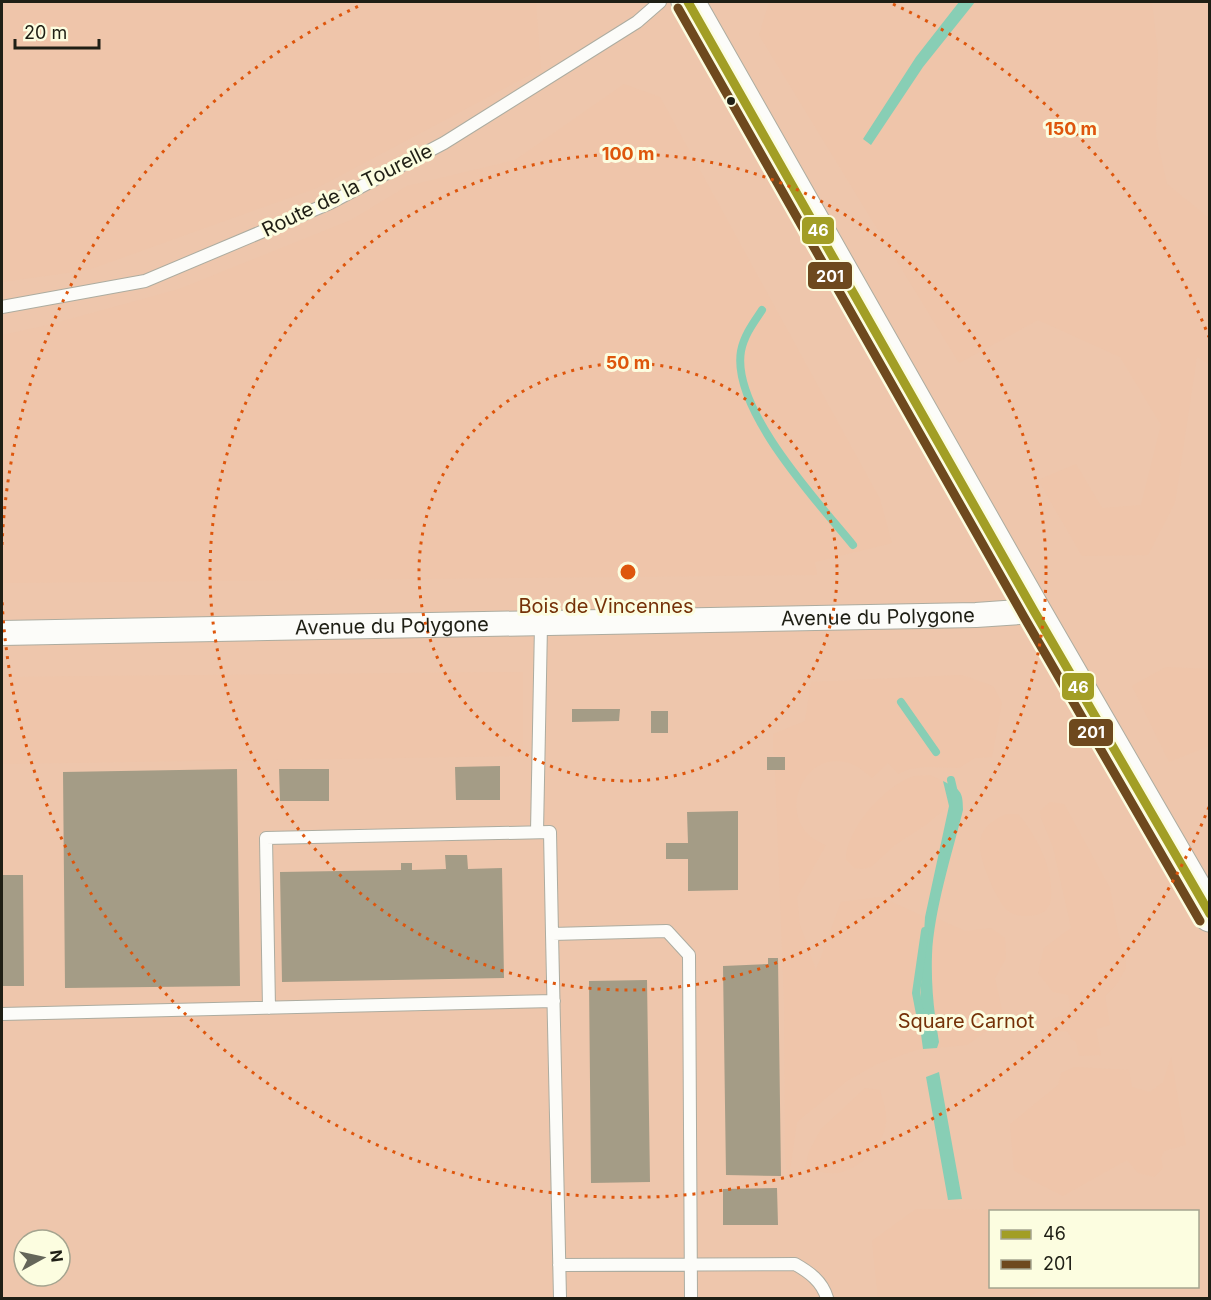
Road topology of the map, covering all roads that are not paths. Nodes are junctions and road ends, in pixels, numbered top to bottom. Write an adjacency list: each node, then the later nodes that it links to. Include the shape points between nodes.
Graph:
1 (660, 2): 3 (lane, Route de la Tourelle, via 637,22 444,143 330,203 145,281)
2 (688, 2): 4 (street)
3 (2, 307)
4 (1034, 611): 5 (street, Avenue du Polygone); 8 (street)
5 (541, 625): 6 (street, Avenue du Polygone); 7 (lane)
6 (2, 633)
7 (537, 832): 9 (lane, via 550,832); 11 (lane, via 266,838)
8 (1209, 915)
9 (552, 934): 10 (lane); 14 (lane, via 667,931 689,955)
10 (554, 1001): 11 (lane); 13 (lane)
11 (269, 1008): 12 (lane)
12 (2, 1014)
13 (559, 1265): 14 (lane); 15 (lane)
14 (691, 1265): 16 (lane); 17 (lane, via 795,1264 812,1274)
15 (560, 1299)
16 (691, 1299)
17 (827, 1299)

